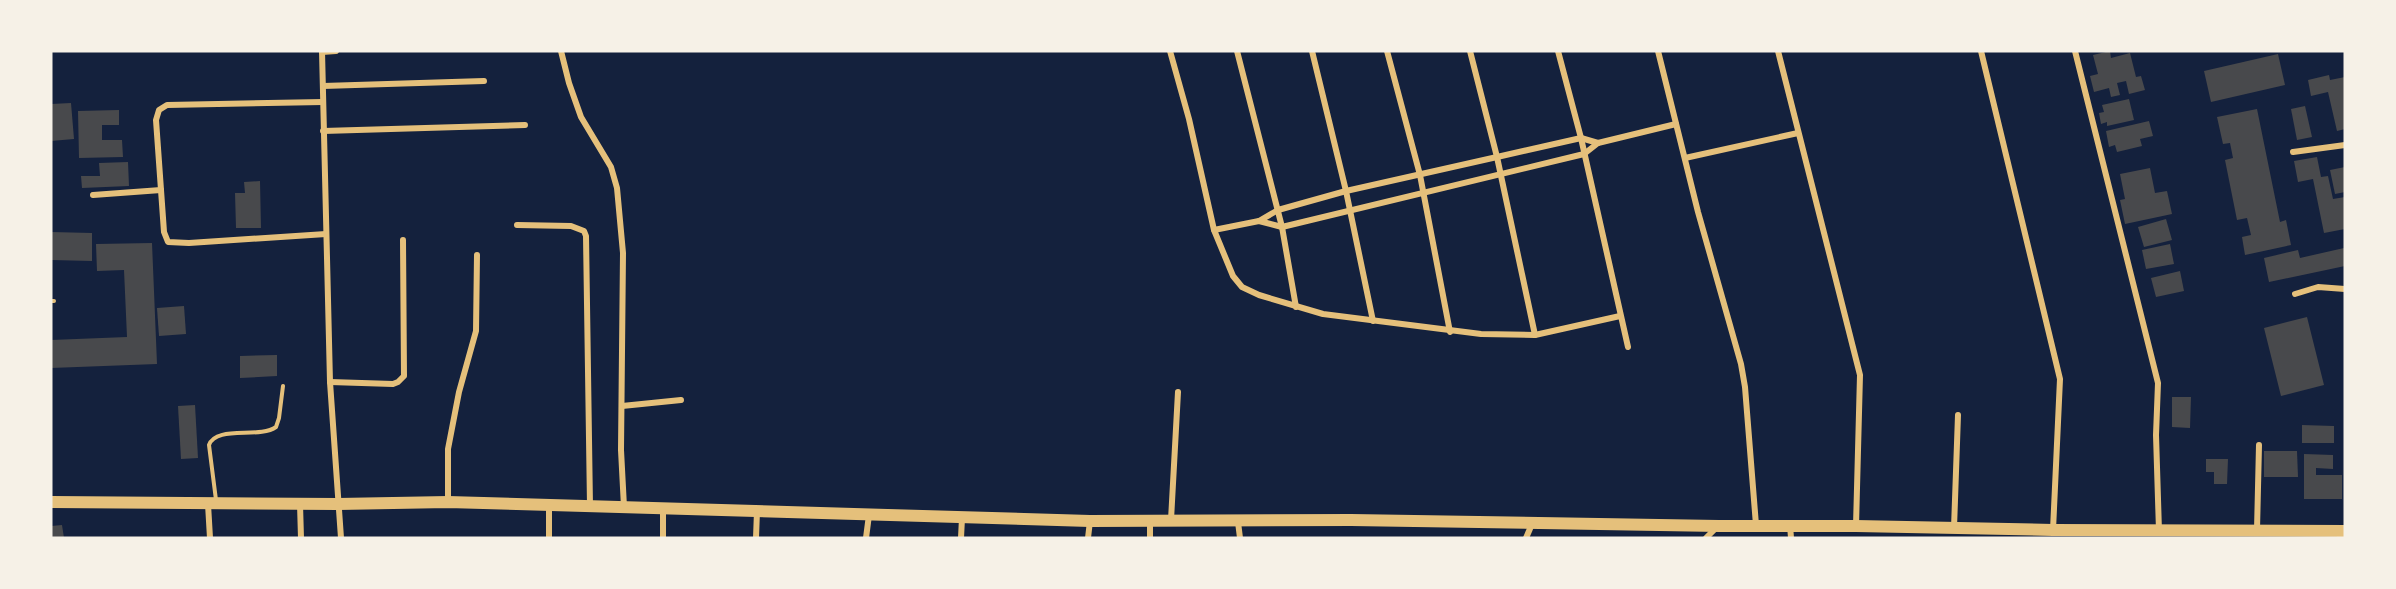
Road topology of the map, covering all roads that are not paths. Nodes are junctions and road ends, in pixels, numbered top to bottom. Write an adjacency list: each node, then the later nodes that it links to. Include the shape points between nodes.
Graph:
1 (336, 51): 13 (street)
2 (561, 51): 55 (street, via 581,117 611,166 617,188 623,253)
3 (1170, 51): 39 (street)
4 (1237, 51): 34 (street)
5 (1312, 51): 31 (street)
6 (1388, 51): 28 (street)
7 (1470, 51): 26 (street)
8 (1558, 51): 21 (street)
9 (1658, 51): 17 (street)
10 (1778, 51): 20 (street)
11 (1980, 51): 80 (street, via 2060,379)
12 (2075, 51): 81 (street, via 2158,383)
13 (322, 52): 15 (street)
14 (484, 81): 15 (street)
15 (323, 86): 16 (street)
16 (323, 102): 19 (street); 30 (street, via 167,105 159,110 156,120)
17 (1676, 124): 22 (street); 27 (street)
18 (525, 125): 19 (street)
19 (323, 131): 40 (street)
20 (1798, 133): 27 (street); 78 (street, via 1860,375)
21 (1581, 138): 22 (street); 25 (street); 26 (street)
22 (1598, 143): 25 (street)
23 (2345, 145): 24 (street)
24 (2293, 152)
25 (1584, 154): 29 (street); 46 (street)
26 (1497, 157): 28 (street); 29 (street)
27 (1685, 158): 75 (street, via 1743,374)
28 (1419, 175): 31 (street); 32 (street)
29 (1500, 176): 32 (street); 49 (street)
30 (161, 190): 33 (street); 40 (street, via 168,242)
31 (1346, 191): 34 (street); 35 (street)
32 (1423, 193): 35 (street); 48 (street)
33 (93, 195)
34 (1278, 210): 36 (street); 38 (street)
35 (1350, 210): 38 (street); 47 (street)
36 (1259, 221): 38 (street); 39 (street)
37 (517, 225): 64 (street, via 571,226 584,231 586,236)
38 (1282, 227): 45 (street)
39 (1214, 230): 45 (street, via 1233,276 1242,287)
40 (326, 234): 51 (street)
41 (403, 240): 51 (street, via 404,376 393,384)
42 (477, 255): 59 (street, via 476,332 448,449)
43 (2345, 289): 44 (street, via 2319,287)
44 (2295, 294)
45 (1296, 307): 47 (street)
46 (1620, 316): 49 (street); 50 (street)
47 (1373, 321): 48 (street)
48 (1450, 332): 49 (street)
49 (1534, 335)
50 (1628, 347)
51 (330, 382): 62 (street)
52 (283, 386): 60 (lane, via 276,427 266,432 218,435 210,441)
53 (1178, 392): 72 (street)
54 (681, 400): 55 (street)
55 (622, 406): 65 (street)
56 (1959, 414): 79 (street)
57 (2259, 446): 82 (street)
58 (51, 502): 60 (main road)
59 (448, 502): 62 (main road); 63 (main road)
60 (212, 503): 61 (main road); 84 (street)
61 (300, 504): 62 (main road); 85 (street)
62 (338, 504): 86 (street)
63 (549, 504): 64 (main road); 87 (street)
64 (590, 506): 65 (main road)
65 (624, 507): 66 (main road)
66 (663, 509): 67 (main road); 88 (street)
67 (757, 510): 68 (main road); 89 (street)
68 (869, 515): 69 (main road); 90 (street)
69 (962, 516): 70 (main road); 91 (street)
70 (1090, 521): 71 (main road); 92 (street)
71 (1150, 521): 72 (main road); 93 (street)
72 (1171, 521): 73 (main road)
73 (1238, 522): 74 (main road); 94 (street)
74 (1532, 523): 77 (main road); 95 (street)
75 (1756, 525): 76 (main road); 77 (main road)
76 (1790, 525): 78 (main road); 97 (street)
77 (1719, 526): 96 (street)
78 (1857, 526): 79 (main road)
79 (1954, 529): 80 (main road)
80 (2053, 530): 81 (main road)
81 (2159, 531): 82 (main road)
82 (2258, 531): 83 (main road)
83 (2345, 531)
84 (210, 538)
85 (301, 538)
86 (340, 538)
87 (549, 538)
88 (663, 538)
89 (756, 538)
90 (866, 538)
91 (961, 538)
92 (1088, 538)
93 (1150, 538)
94 (1240, 538)
95 (1526, 538)
96 (1706, 538)
97 (1791, 538)

